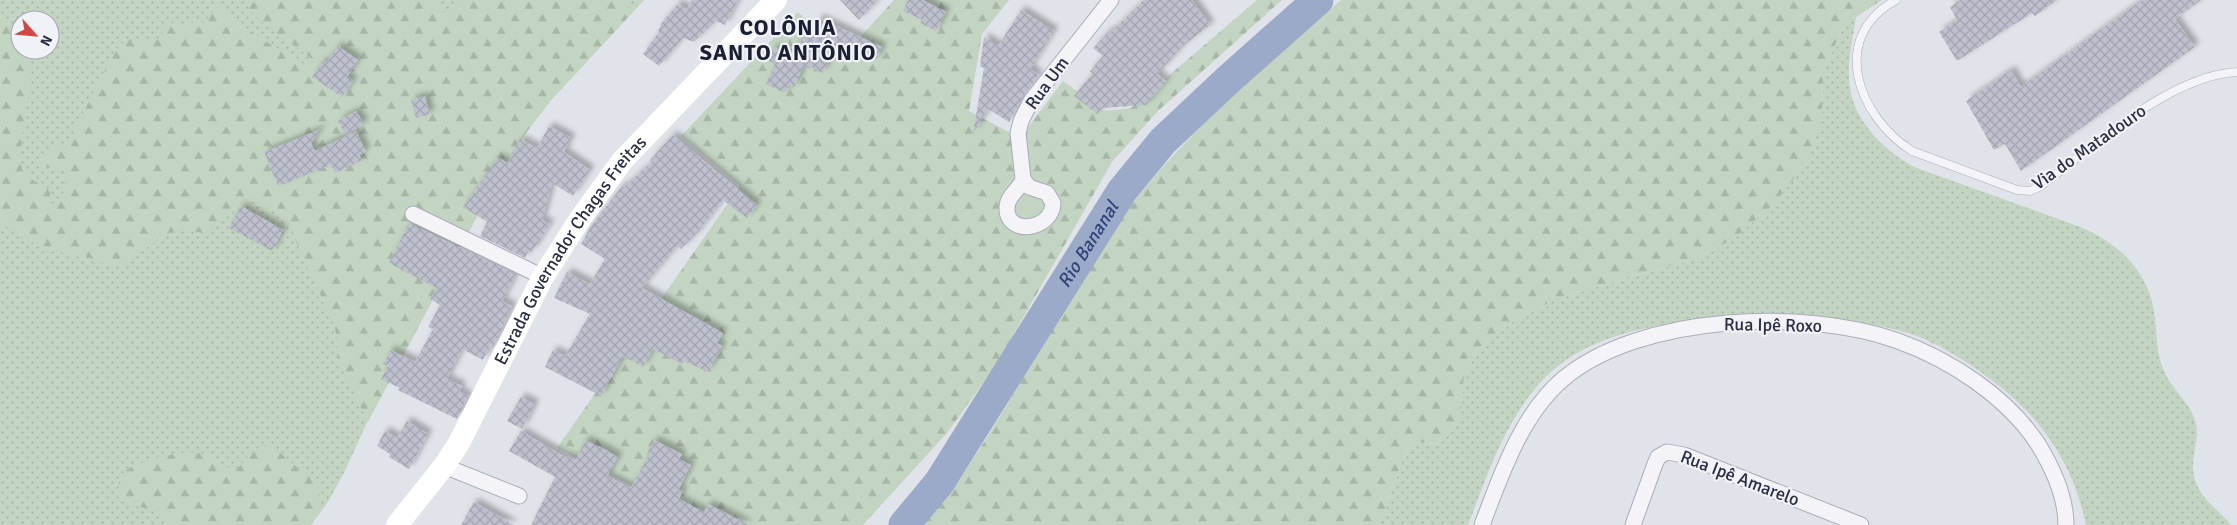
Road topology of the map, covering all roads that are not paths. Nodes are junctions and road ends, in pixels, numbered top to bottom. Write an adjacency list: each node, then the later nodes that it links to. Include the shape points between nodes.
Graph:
1 (776, 0): 7 (main road, Estrada Governador Chagas Freitas, via 622,161)
2 (1111, 0): 5 (street, Rua Um, via 1026,108 1018,133)
3 (1896, 0): 4 (lane, Via do Matadouro, via 1882,7 1867,23 1859,40 1856,59 1858,79 1869,106 1885,130 1912,151 2007,188 2030,190 2041,186 2154,103 2213,75)
4 (2237, 72)
5 (1022, 178)
6 (413, 214): 7 (street)
7 (543, 276): 8 (main road, Estrada Governador Chagas Freitas, via 467,428)
8 (444, 466): 9 (street); 10 (main road, Estrada Governador Chagas Freitas)
9 (519, 496)
10 (397, 525)
11 (1482, 525): 14 (street, Rua Ipê Roxo, via 1525,425 1550,392 1579,367 1652,336 1702,325 1774,322 1824,324 1897,341 1935,357 1969,378 2004,404 2029,430 2058,486)
12 (1633, 525): 13 (street, Rua Ipê Amarelo, via 1655,464 1667,452 1684,455)
13 (1861, 525)
14 (2066, 525)

